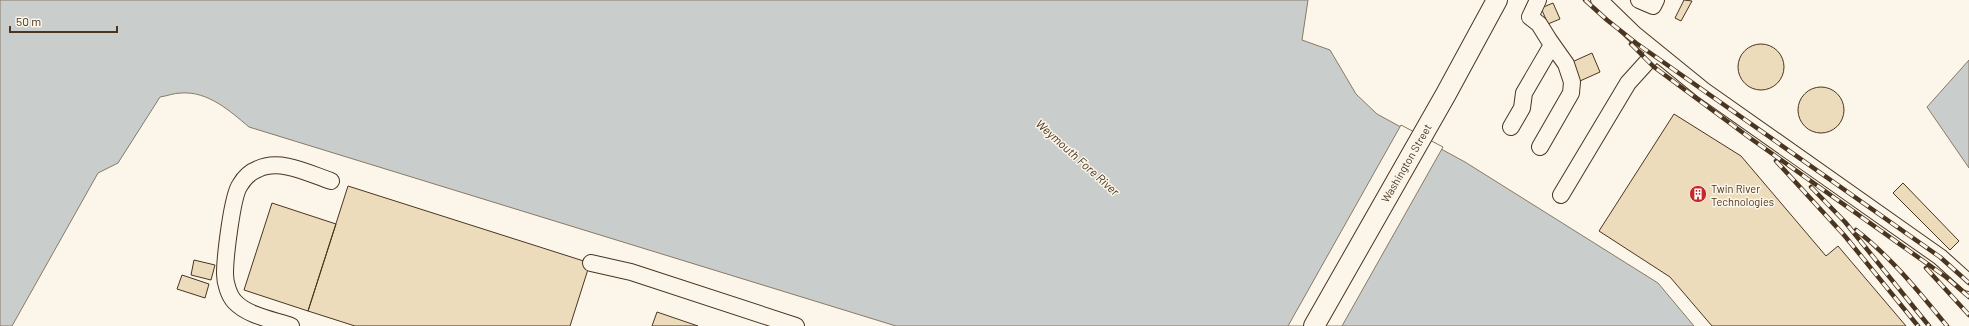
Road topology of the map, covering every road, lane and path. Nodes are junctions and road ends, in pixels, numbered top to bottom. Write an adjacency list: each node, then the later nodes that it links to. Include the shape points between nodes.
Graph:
1 (1497, 0): 16 (main road, Washington Street)
2 (1538, 0): 6 (lane, via 1530,17 1539,24)
3 (1598, 0): 7 (lane)
4 (1639, 0): 5 (lane, via 1653,6)
5 (1656, 0)
6 (1552, 45): 8 (lane, via 1524,93 1522,108); 9 (lane, via 1566,64 1572,82 1571,93)
7 (1656, 52): 11 (lane, via 1628,83); 13 (lane, via 1703,90 1940,257)
8 (1511, 127)
9 (1540, 146)
10 (331, 181): 14 (lane, via 286,167 259,168 239,185 234,199 225,275 228,288 235,302 248,312)
11 (1561, 195)
12 (591, 263): 15 (lane, via 631,272)
13 (1969, 283)
14 (291, 326)
15 (796, 326)
16 (1314, 326)

